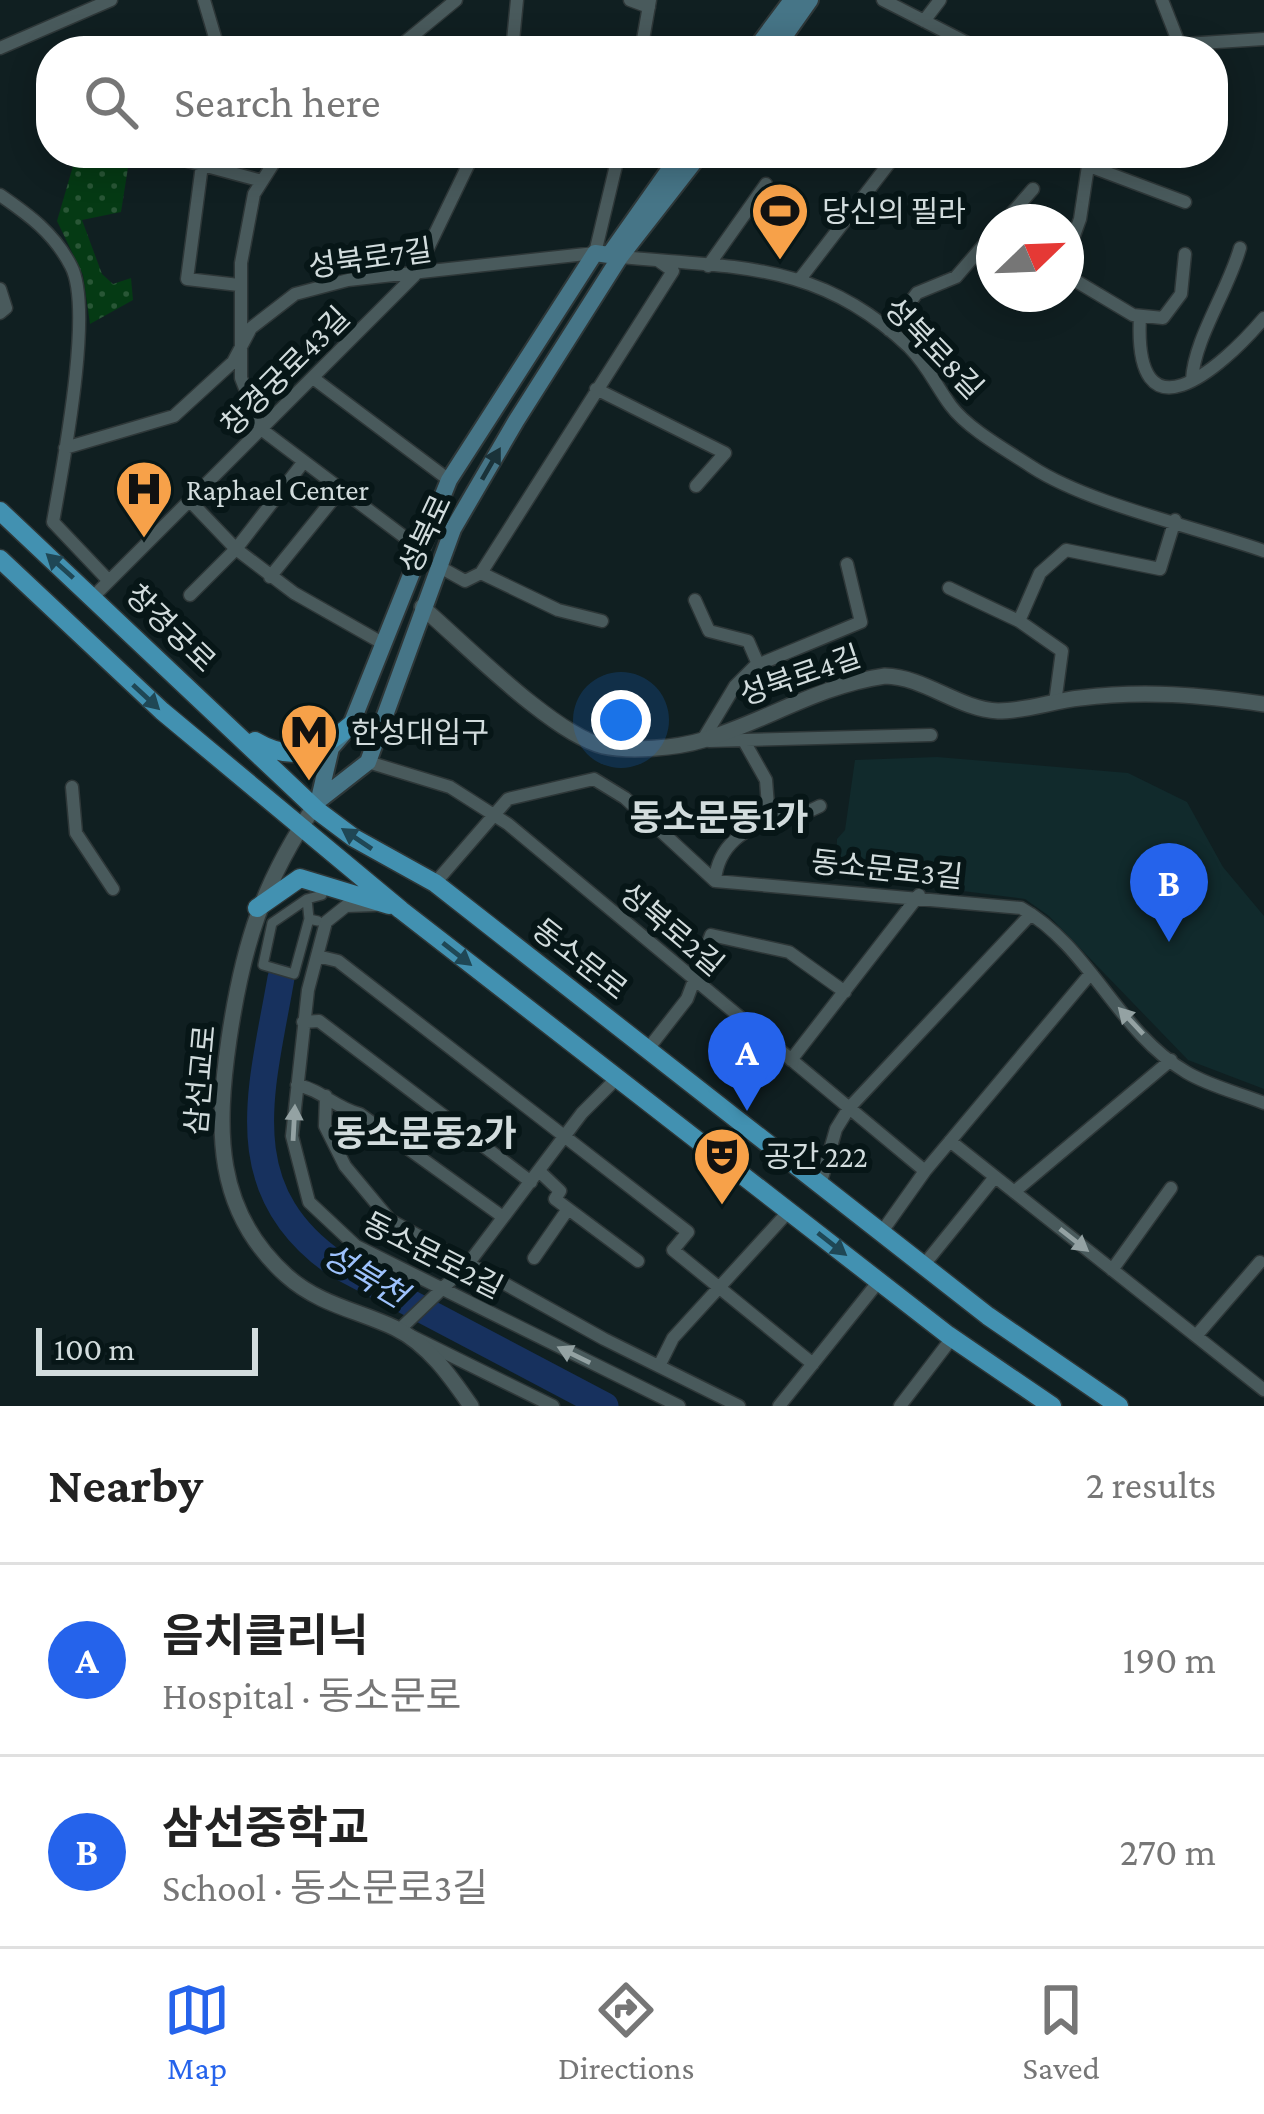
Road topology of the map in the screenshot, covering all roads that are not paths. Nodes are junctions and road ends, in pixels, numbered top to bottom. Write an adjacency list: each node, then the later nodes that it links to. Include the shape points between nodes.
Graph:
1 (111, 0): 12 (street)
2 (204, 0): 14 (street)
3 (457, 0): 15 (street)
4 (517, 0): 16 (street)
5 (630, 0): 11 (street)
6 (792, 0): 18 (main road)
7 (810, 0): 19 (main road)
8 (883, 0): 13 (street)
9 (940, 0): 13 (street)
10 (1162, 0): 21 (street)
11 (650, 4): 17 (street)
12 (82, 6): 24 (street)
13 (924, 21): 20 (street)
14 (215, 36)
15 (413, 36)
16 (513, 36)
17 (644, 36)
18 (765, 36)
19 (785, 36)
20 (954, 36)
21 (1172, 36)
22 (1264, 39): 23 (street)
23 (1228, 43)
24 (0, 48)
25 (202, 168): 51 (street, via 187,279)
26 (213, 168): 35 (street)
27 (270, 168): 35 (street)
28 (467, 168): 49 (street, 창경궁로43길)
29 (615, 168): 43 (street)
30 (670, 168): 43 (main road, 성북로, via 609,255)
31 (689, 168): 46 (main road, 성북로)
32 (885, 168): 50 (street)
33 (1088, 168): 41 (street)
34 (1110, 168): 39 (street)
35 (262, 181): 51 (street)
36 (766, 184): 48 (street)
37 (1033, 189): 40 (street)
38 (0, 195): 66 (street, via 43,225 74,270 78,342)
39 (1185, 202)
40 (1021, 204)
41 (1082, 204)
42 (1240, 248): 63 (street, via 1192,361)
43 (595, 253): 49 (street, 성북로7길); 54 (main road); 68 (main road, 성북로)
44 (976, 254): 58 (street, via 956,277 917,293)
45 (1185, 254): 56 (street, via 1181,294 1162,318)
46 (620, 257): 47 (street, 성북로8길); 54 (main road, 성북로)
47 (658, 260): 48 (street, 성북로8길); 64 (street, via 673,271)
48 (708, 266): 50 (street, 성북로8길)
49 (415, 275): 61 (street, 성북로7길, via 295,294 251,328); 62 (street, 창경궁로43길)
50 (800, 278): 58 (street, 성북로8길, via 843,294)
51 (239, 285): 61 (street)
52 (1084, 285): 56 (street)
53 (0, 289): 55 (street)
54 (593, 297): 78 (main road, 성북로, one-way to 54)
55 (0, 313)
56 (1140, 316): 63 (street, via 1145,375 1179,387)
57 (1264, 318): 59 (street)
58 (889, 330): 73 (street, 성북로8길, via 933,373 952,407 1033,468)
59 (1253, 330): 60 (street); 63 (street)
60 (1264, 343)
61 (240, 349): 65 (street); 66 (street, 성북로7길, via 174,416)
62 (313, 378): 65 (street, 창경궁로43길); 68 (street, 성북로)
63 (1192, 380)
64 (596, 389): 69 (street, via 725,453); 80 (street)
65 (261, 429): 67 (street); 71 (street, 창경궁로43길)
66 (65, 448): 82 (street, via 53,522)
67 (302, 464): 70 (street); 75 (street)
68 (449, 480): 74 (main road, 성북로)
69 (696, 486)
70 (339, 492): 74 (street); 81 (street)
71 (190, 500): 75 (street); 82 (street, 창경궁로43길)
72 (0, 511): 85 (main road, 창경궁로, one-way to 72)
73 (1175, 520): 76 (street, 성북로8길); 89 (street, via 1160,569 1066,550 1040,573)
74 (424, 548): 78 (main road); 90 (main road, 성북로)
75 (236, 549): 81 (street); 84 (street)
76 (1264, 550)
77 (0, 559): 106 (main road, one-way to 106, via 162,711)
78 (440, 561): 80 (street, via 465,581); 87 (main road, 성북로)
79 (848, 565): 91 (street, 성북로4길, via 861,622)
80 (481, 573): 88 (street)
81 (270, 577): 90 (street)
82 (109, 581): 85 (street, 창경궁로43길)
83 (949, 588): 89 (street)
84 (190, 595)
85 (94, 596): 95 (main road, 창경궁로)
86 (695, 600): 91 (street, via 709,631 748,641)
87 (422, 607): 97 (street, 성북로4길, via 560,725 598,745); 99 (main road, 성북로)
88 (602, 621)
89 (1018, 621): 92 (street, via 1062,650)
90 (384, 644): 94 (main road, 성북로)
91 (758, 664): 97 (street, 성북로4길)
92 (1055, 703): 93 (street, 성북로4길, via 1176,692); 97 (street, 성북로4길, via 981,709 904,676 885,676 774,708)
93 (1264, 704)
94 (351, 724): 95 (main road, via 321,750 284,755); 102 (main road, 성북로, via 331,748)
95 (230, 727): 101 (main road, 창경궁로)
96 (931, 735): 98 (street)
97 (702, 741): 98 (street)
98 (744, 741): 105 (street, via 766,780)
99 (368, 762): 102 (main road); 104 (street, 성북로2길, via 450,787)
100 (72, 787): 109 (street, via 76,833)
101 (298, 790): 102 (main road, 동소문로)
102 (316, 804): 106 (street, 삼선교로); 108 (main road, 동소문로, one-way to 102, via 354,838)
103 (820, 806): 105 (street)
104 (490, 814): 107 (street, via 508,799 594,779); 108 (street); 118 (street, 성북로2길)
105 (769, 819): 107 (street, via 734,838)
106 (294, 820): 113 (street, 삼선교로); 114 (main road)
107 (715, 881): 111 (street, 동소문로3길)
108 (435, 883): 121 (main road, 동소문로)
109 (112, 889)
110 (322, 895): 112 (street)
111 (919, 895): 115 (street, 동소문로3길); 119 (street)
112 (308, 899): 112 (street, via 313,920 294,974 262,965 272,922)
113 (257, 908): 114 (main road, via 300,878); 150 (street, 삼선교로, via 242,954 220,1100 232,1200 291,1280 316,1297)
114 (401, 910): 116 (street, 동소문로2길, via 336,910); 124 (main road, one-way to 124)
115 (1031, 914): 117 (street); 128 (street)
116 (317, 956): 120 (street, 동소문로2길); 129 (street, via 338,961)
117 (1091, 974): 123 (street, one-way to 117); 130 (street)
118 (696, 981): 119 (street, via 711,935 789,952); 121 (street); 122 (street, 성북로2길)
119 (845, 992): 122 (street)
120 (303, 1022): 125 (street, 동소문로2길); 132 (street, via 319,1022)
121 (647, 1049): 134 (main road, 동소문로)
122 (791, 1060): 128 (street, 성북로2길)
123 (1172, 1060): 127 (street); 136 (street)
124 (616, 1078): 129 (street); 138 (main road)
125 (296, 1085): 126 (street); 149 (street, 동소문로2길, one-way to 125, via 356,1246 316,1212 293,1153)
126 (326, 1096): 139 (street); 144 (street, via 325,1126 335,1146 390,1220)
127 (1264, 1103)
128 (848, 1108): 131 (street, 성북로2길); 134 (street)
129 (566, 1135): 132 (street); 148 (street, via 688,1232 673,1250)
130 (950, 1141): 131 (street); 133 (street)
131 (925, 1171): 140 (street)
132 (535, 1177): 137 (street, via 560,1191 555,1199); 139 (street)
133 (995, 1177): 136 (street); 145 (street)
134 (820, 1185): 140 (main road, 동소문로)
135 (1171, 1188): 146 (street)
136 (1014, 1192): 146 (street, one-way to 146)
137 (568, 1209): 141 (street); 142 (street)
138 (789, 1211): 147 (main road, one-way to 147); 148 (street)
139 (503, 1217): 144 (street)
140 (881, 1233): 145 (main road, 동소문로)
141 (534, 1258)
142 (638, 1261)
143 (1260, 1262): 151 (street)
144 (468, 1264): 149 (street); 154 (street)
145 (923, 1266): 163 (main road, 동소문로)
146 (1112, 1270): 151 (street)
147 (879, 1281): 152 (main road); 153 (street)
148 (718, 1287): 153 (street); 154 (street)
149 (438, 1288): 150 (street); 158 (street, 동소문로2길, one-way to 149)
150 (403, 1326): 156 (street, 삼선교로); 157 (street)
151 (1196, 1336): 155 (street)
152 (952, 1338): 161 (street); 162 (main road)
153 (813, 1364): 160 (street)
154 (659, 1366): 159 (street)
155 (1264, 1390)
156 (471, 1406)
157 (554, 1406)
158 (679, 1406)
159 (739, 1406)
160 (779, 1406)
161 (900, 1406)
162 (1052, 1406)
163 (1119, 1406)

